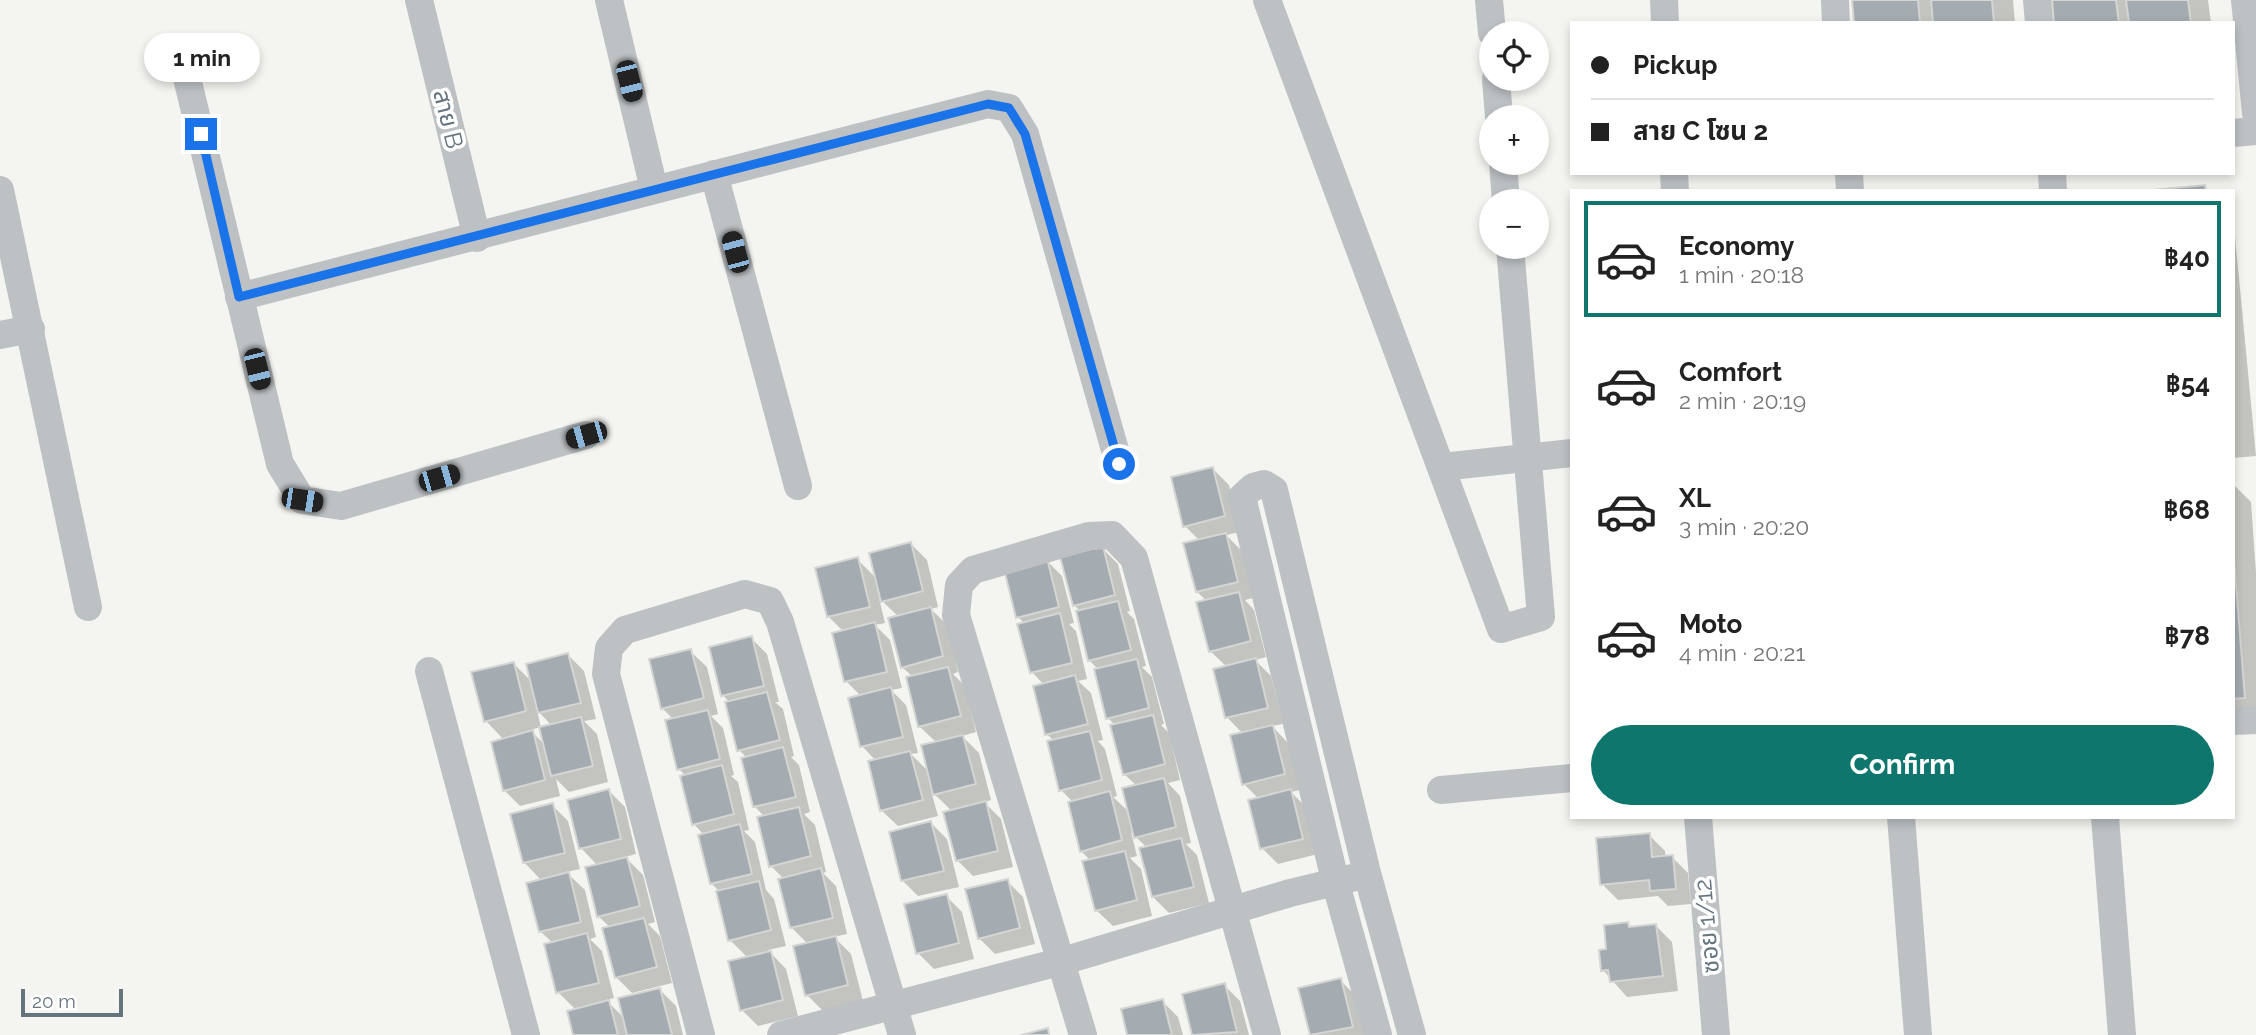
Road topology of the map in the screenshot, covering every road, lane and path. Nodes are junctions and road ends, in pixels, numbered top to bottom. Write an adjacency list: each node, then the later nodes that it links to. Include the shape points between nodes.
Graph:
1 (419, 0): 20 (street, สาย B)
2 (609, 0): 18 (street)
3 (1267, 0): 29 (street)
4 (1489, 0): 9 (street)
5 (1664, 0): 10 (street)
6 (1835, 0): 11 (street)
7 (2038, 0): 12 (street)
8 (2245, 0): 14 (street)
9 (1491, 21)
10 (1665, 21)
11 (1836, 21)
12 (2039, 21)
13 (181, 53): 22 (street)
14 (2256, 113)
15 (2256, 131): 16 (street)
16 (2235, 133)
17 (714, 174): 18 (street); 28 (street, via 988,104 1009,108 1025,134); 30 (street)
18 (654, 189): 20 (street)
19 (0, 190): 23 (street)
20 (477, 238): 22 (street)
21 (1511, 259): 27 (street)
22 (239, 297): 25 (street, via 280,464 302,500 341,506)
23 (31, 329): 24 (street); 31 (street)
24 (0, 335)
25 (586, 435)
26 (1570, 453): 27 (street)
27 (1528, 458): 29 (street); 29 (street, via 1541,617 1501,629)
28 (1119, 464)
29 (1442, 467)
30 (798, 486)
31 (88, 607)
32 (429, 671): 45 (street)
33 (2256, 720): 34 (street)
34 (2235, 721)
35 (1570, 778): 36 (street)
36 (1441, 790)
37 (1698, 819): 53 (street, ซอย 1/12)
38 (1900, 819): 54 (street)
39 (2105, 819): 55 (street)
40 (1367, 873): 41 (street); 41 (street, via 1274,490 1264,484 1253,487 1242,497); 52 (street)
41 (1336, 884): 42 (street); 51 (street)
42 (1233, 909): 43 (street); 43 (street, via 1135,558 1112,535 1089,536 974,570 959,585 956,615); 50 (street)
43 (1063, 961): 44 (street); 49 (street)
44 (894, 1008): 46 (street, via 780,622 771,601 746,593 625,630 609,648 606,674); 47 (street); 48 (street)
45 (526, 1035)
46 (701, 1035)
47 (781, 1035)
48 (902, 1035)
49 (1083, 1035)
50 (1267, 1035)
51 (1378, 1035)
52 (1412, 1035)
53 (1716, 1035)
54 (1918, 1035)
55 (2122, 1035)

